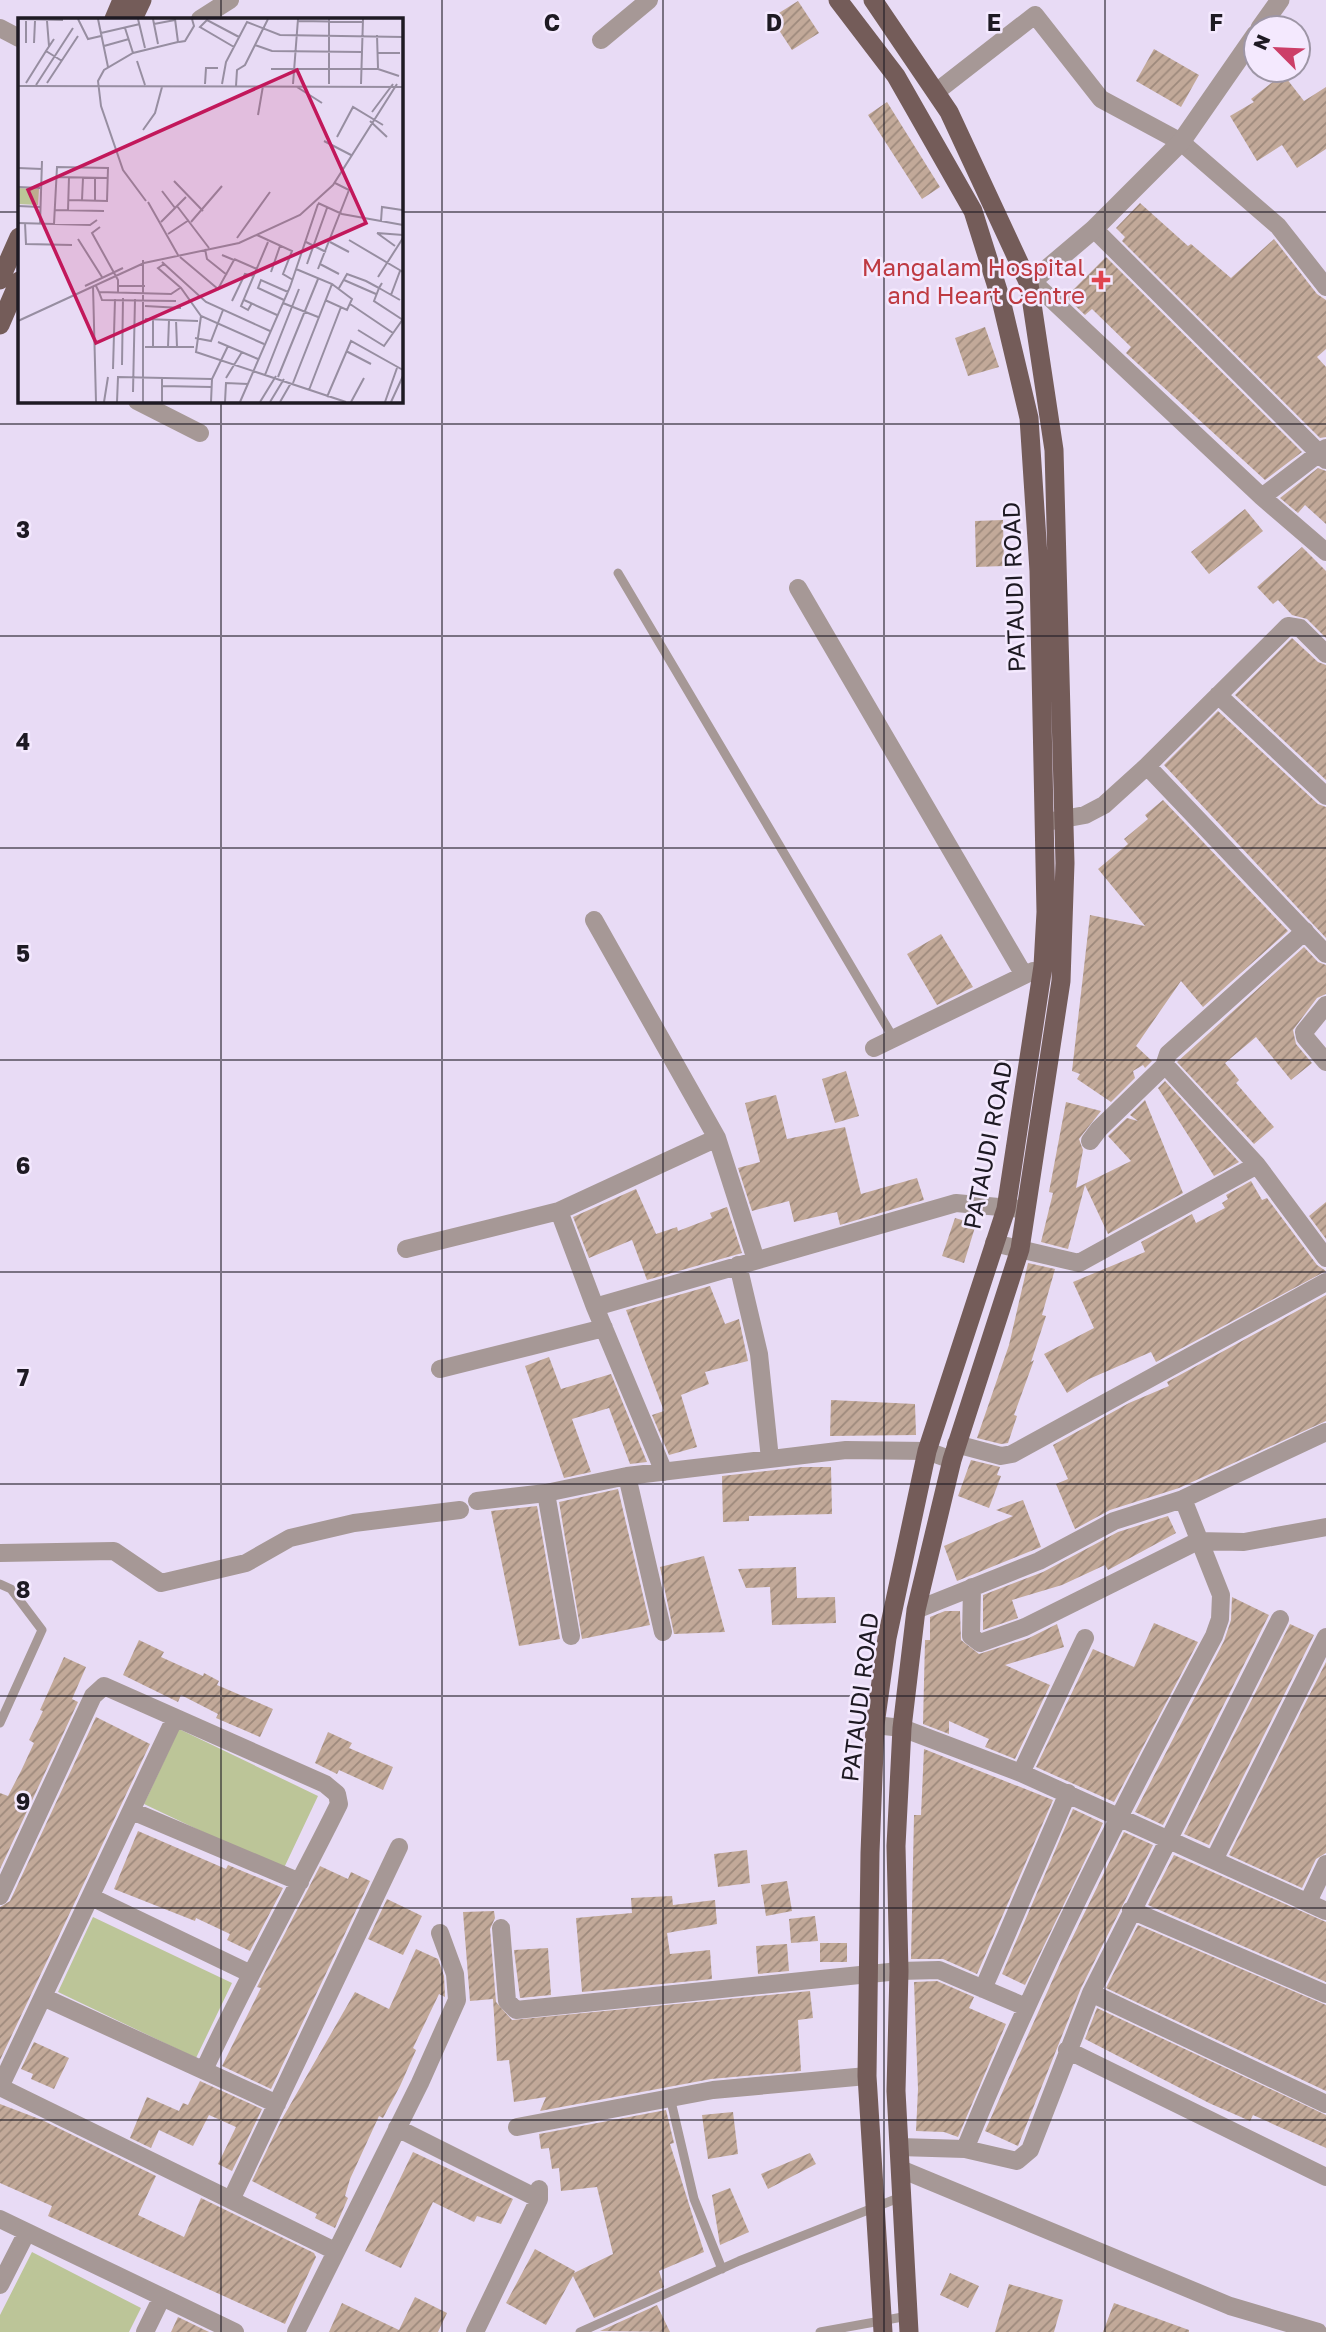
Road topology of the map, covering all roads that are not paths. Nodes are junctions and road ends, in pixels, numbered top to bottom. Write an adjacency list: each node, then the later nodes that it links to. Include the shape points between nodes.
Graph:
1 (122, 0): 7 (main road)
2 (142, 0): 8 (main road)
3 (230, 0): 9 (street)
4 (649, 0): 12 (street)
5 (838, 0): 34 (main road, PATAUDI ROAD, via 897,76 973,211 1001,300 1029,418)
6 (873, 0): 14 (main road)
7 (114, 18)
8 (133, 18)
9 (202, 18)
10 (0, 28): 11 (street)
11 (18, 37)
12 (601, 40)
13 (1242, 54): 15 (street)
14 (936, 92): 15 (street, via 1035,15 1101,99); 19 (main road)
15 (1181, 142): 16 (street); 20 (street, via 1278,226)
16 (1094, 229): 19 (street); 25 (street)
17 (18, 239): 18 (main road)
18 (0, 280)
19 (1031, 283): 26 (street); 34 (main road, via 1054,450)
20 (1326, 287)
21 (17, 294): 22 (main road)
22 (0, 325)
23 (139, 402): 24 (street)
24 (200, 433)
25 (1324, 454): 26 (street)
26 (1262, 497): 27 (street)
27 (1326, 552)
28 (618, 573): 42 (lane)
29 (798, 588): 40 (street)
30 (1326, 654): 31 (street, via 1300,628 1290,625)
31 (1217, 695): 32 (street); 33 (street)
32 (1147, 766): 34 (street, via 1104,804 1085,815); 36 (street)
33 (1326, 796)
34 (1054, 821): 38 (main road); 39 (main road, PATAUDI ROAD)
35 (594, 920): 46 (street)
36 (1305, 931): 37 (street); 45 (street, via 1168,1054)
37 (1326, 954)
38 (1062, 960): 39 (street); 50 (main road)
39 (1043, 966): 40 (street); 49 (main road, PATAUDI ROAD)
40 (1024, 975): 42 (street)
41 (1326, 1005): 44 (street, via 1304,1032)
42 (894, 1039): 43 (street)
43 (874, 1048)
44 (1326, 1062)
45 (1164, 1066): 47 (street); 48 (street)
46 (717, 1138): 51 (street); 56 (street)
47 (1090, 1141)
48 (1257, 1165): 54 (street, via 1085,1261 1074,1264); 55 (street)
49 (1006, 1209): 50 (street); 52 (main road, PATAUDI ROAD); 56 (street, via 956,1203)
50 (1026, 1209): 54 (main road)
51 (559, 1211): 53 (street); 58 (street)
52 (994, 1243): 54 (street); 62 (main road, PATAUDI ROAD)
53 (405, 1249)
54 (1020, 1249): 63 (main road)
55 (1326, 1258)
56 (747, 1262): 58 (street); 64 (street)
57 (1326, 1282): 63 (street, via 1012,1454)
58 (595, 1307): 59 (street)
59 (604, 1328): 60 (street); 65 (street)
60 (440, 1369)
61 (1326, 1432): 68 (street)
62 (927, 1451): 63 (street); 64 (street, via 846,1450); 84 (main road, PATAUDI ROAD, via 887,1638)
63 (954, 1452): 76 (main road)
64 (770, 1459): 65 (street)
65 (663, 1472): 66 (street)
66 (627, 1476): 67 (street); 78 (street)
67 (546, 1493): 69 (street); 79 (street)
68 (1183, 1499): 72 (street); 75 (street, via 1114,1521 1039,1561)
69 (477, 1502)
70 (460, 1510): 73 (street, via 354,1523 290,1538 246,1563 161,1583 114,1551)
71 (1326, 1527): 72 (street, via 1244,1542)
72 (1198, 1541): 75 (street, via 1025,1627 980,1643 971,1636); 89 (street, via 1221,1595 1220,1619)
73 (0, 1553)
74 (0, 1584): 83 (lane, via 11,1588 42,1630)
75 (972, 1587): 76 (street)
76 (916, 1610): 85 (main road)
77 (1280, 1619): 90 (street)
78 (663, 1632)
79 (571, 1636)
80 (1326, 1637): 92 (street)
81 (1085, 1638): 86 (street)
82 (175, 1718): 88 (street); 94 (street, via 313,1776 337,1794 339,1804); 95 (street, via 104,1686 97,1691)
83 (0, 1723)
84 (875, 1725): 85 (street); 104 (main road, PATAUDI ROAD)
85 (902, 1728): 86 (street); 102 (main road, via 896,1846)
86 (1021, 1773): 87 (street)
87 (1068, 1793): 89 (street); 105 (street)
88 (132, 1811): 94 (street); 96 (street)
89 (1117, 1818): 90 (street); 109 (street)
90 (1168, 1841): 92 (street); 98 (street)
91 (399, 1847): 115 (street)
92 (1214, 1860): 97 (street)
93 (1326, 1864): 97 (street)
94 (300, 1882): 103 (street)
95 (0, 1896)
96 (91, 1897): 103 (street); 108 (street)
97 (1308, 1902): 99 (street)
98 (1131, 1910): 106 (street); 107 (street)
99 (1326, 1912)
100 (501, 1928): 104 (street, via 507,2001 516,2010)
101 (440, 1933): 118 (street, via 455,1974 457,2000)
102 (899, 1971): 104 (street); 105 (street, via 939,1970); 119 (main road)
103 (249, 1973): 111 (street)
104 (869, 1974): 112 (main road, PATAUDI ROAD)
105 (983, 1989): 109 (street)
106 (1091, 1993): 110 (street); 116 (street)
107 (1326, 1994)
108 (43, 1997): 111 (street); 113 (street)
109 (1026, 2007): 120 (street)
110 (1067, 2050): 120 (street, via 1037,2137 1024,2157 1010,2160); 122 (street)
111 (204, 2070): 115 (street)
112 (867, 2076): 114 (street); 125 (main road, PATAUDI ROAD)
113 (0, 2087): 124 (street)
114 (670, 2097): 117 (street); 129 (lane, via 694,2199)
115 (277, 2104): 124 (street)
116 (1326, 2104)
117 (517, 2127)
118 (397, 2128): 128 (street); 137 (street, via 539,2194)
119 (899, 2147): 120 (street); 121 (main road)
120 (965, 2149)
121 (903, 2171): 123 (main road); 140 (street, via 1230,2306)
122 (1326, 2177)
123 (904, 2196): 125 (lane); 132 (main road)
124 (231, 2200): 128 (street)
125 (875, 2206): 129 (lane); 133 (main road, PATAUDI ROAD)
126 (0, 2219): 127 (street)
127 (27, 2232): 130 (street); 131 (street)
128 (335, 2251): 136 (street)
129 (722, 2269): 138 (lane)
130 (0, 2285)
131 (162, 2297): 134 (street); 135 (street)
132 (909, 2324): 133 (lane)
133 (883, 2326): 139 (lane)
134 (145, 2332)
135 (235, 2332)
136 (296, 2332)
137 (475, 2332)
138 (580, 2332)
139 (820, 2332)
140 (1318, 2332)

